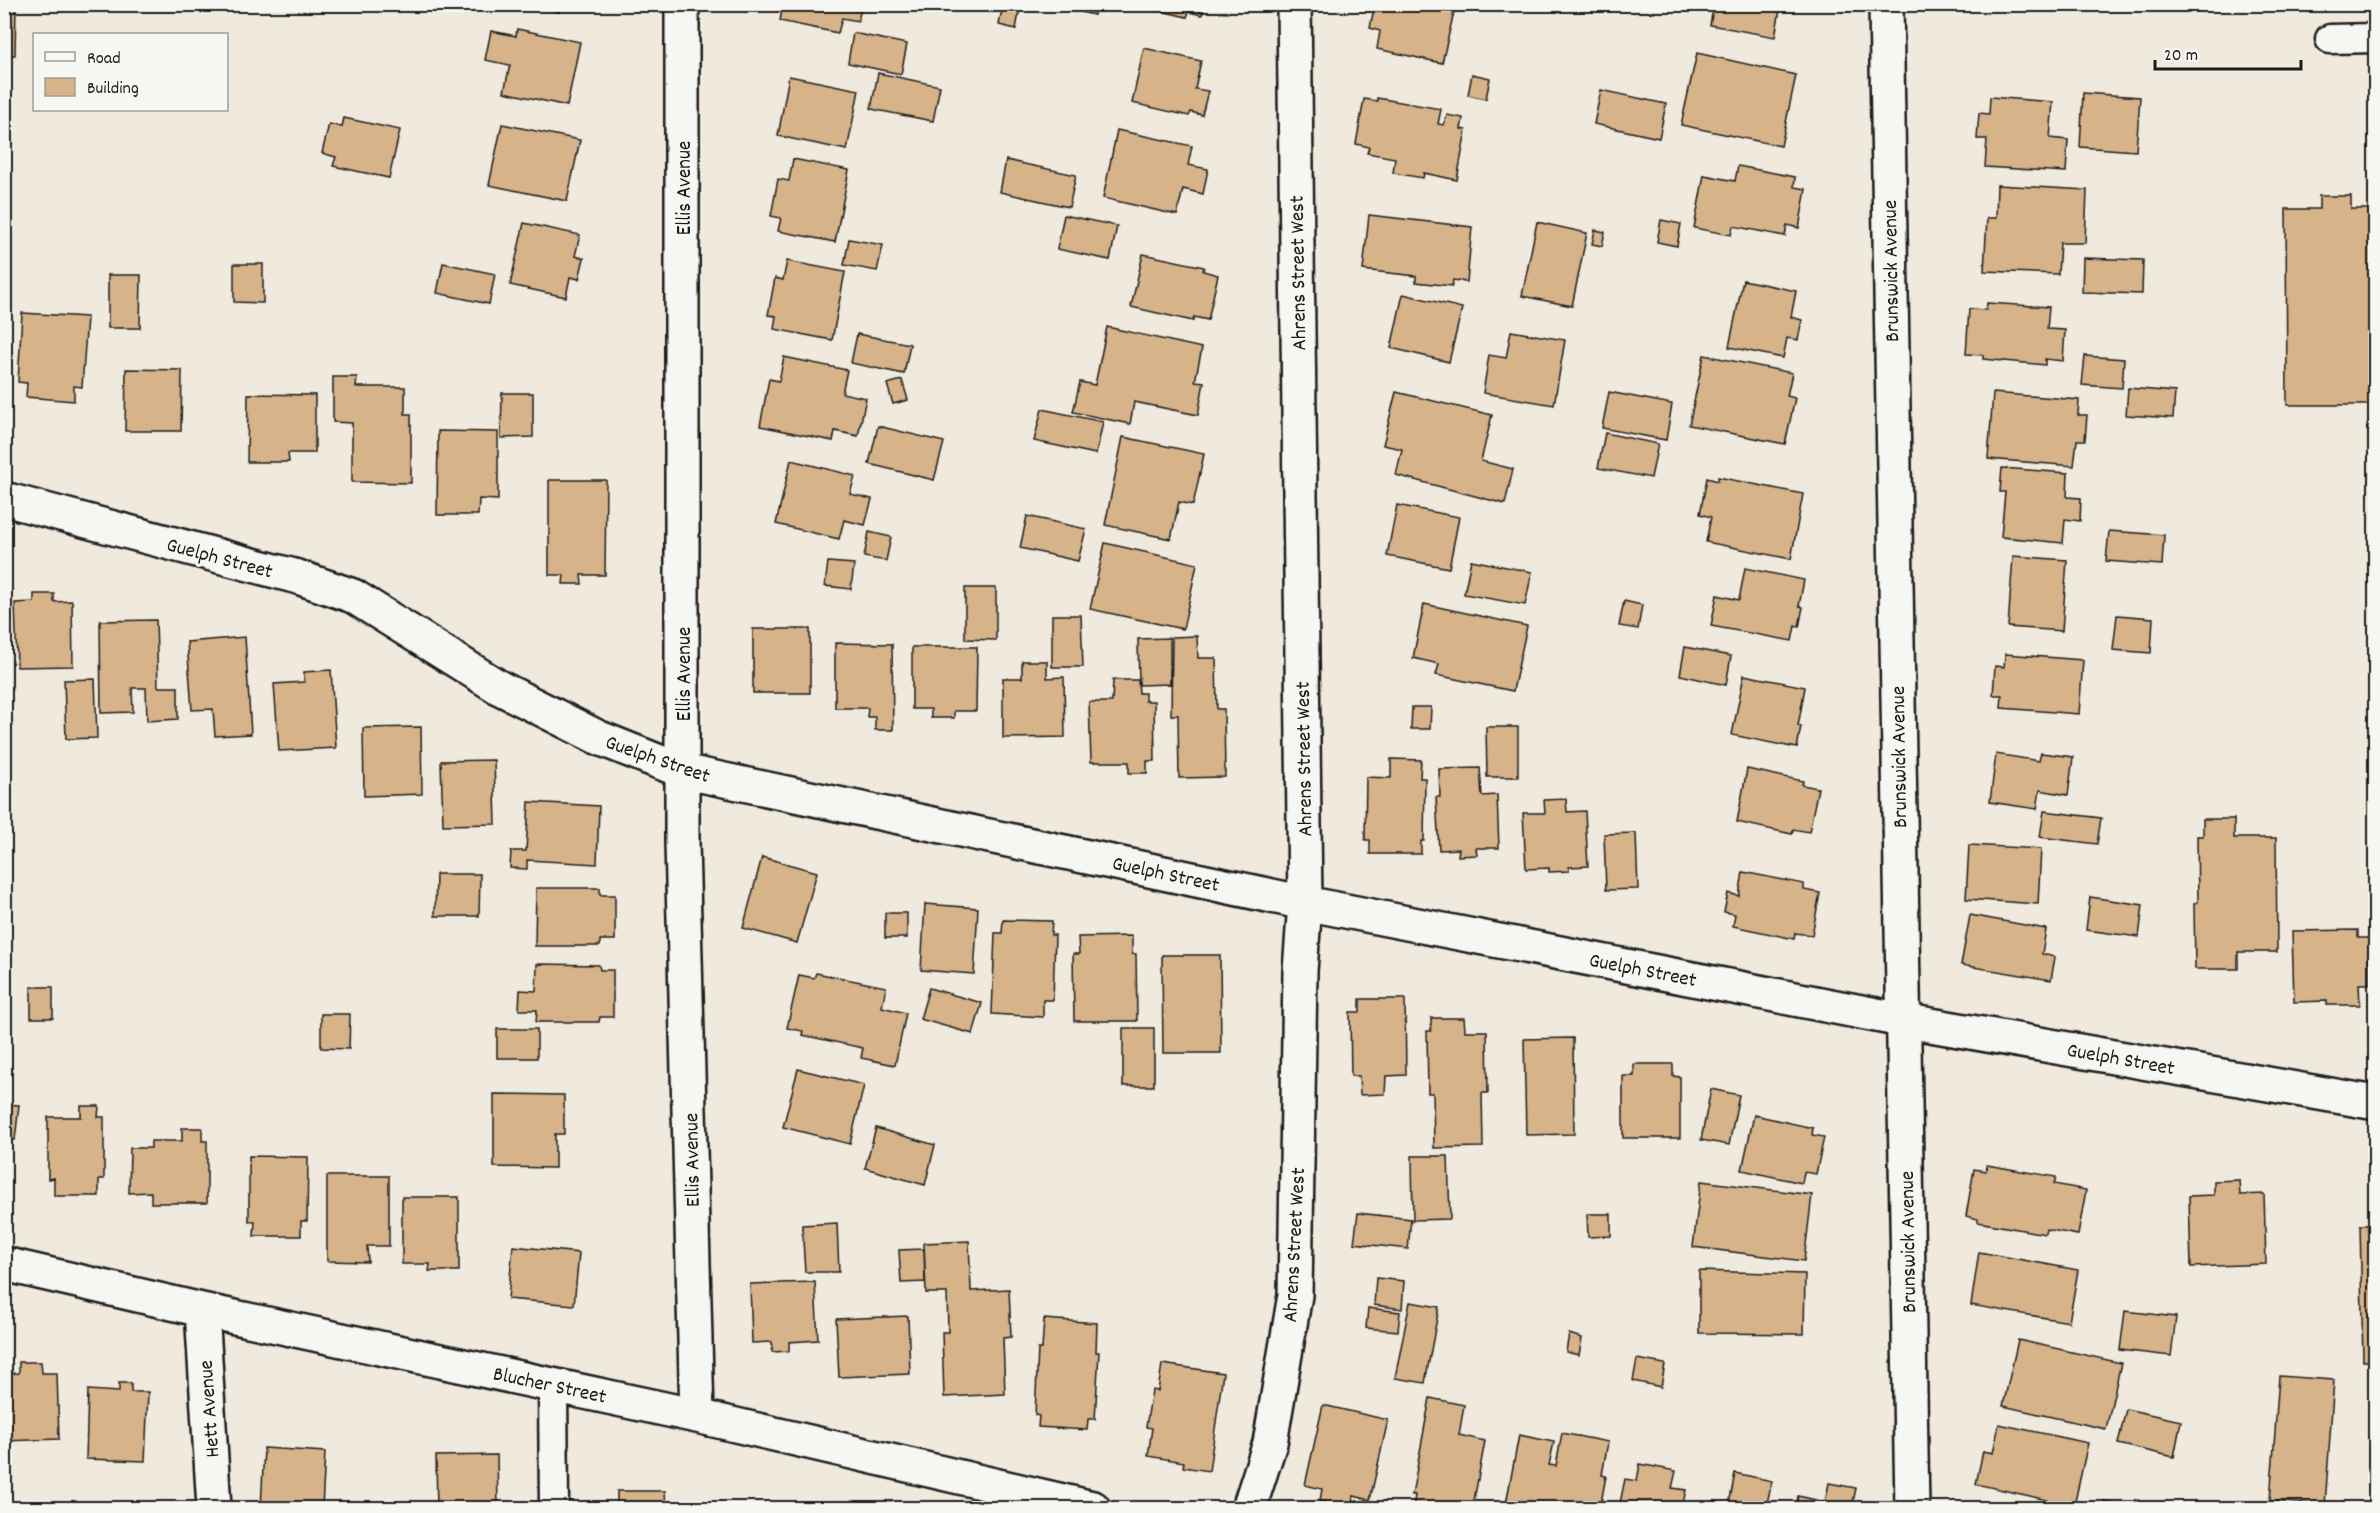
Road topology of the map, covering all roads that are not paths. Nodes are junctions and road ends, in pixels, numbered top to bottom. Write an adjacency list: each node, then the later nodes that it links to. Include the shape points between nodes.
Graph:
1 (682, 4): 7 (street, Ellis Avenue)
2 (1294, 4): 8 (street, Ahrens Street West)
3 (1886, 4): 9 (street, Brunswick Avenue)
4 (2376, 38): 5 (lane)
5 (2330, 39)
6 (4, 499): 7 (street, Guelph Street, via 353,596 500,688 597,737)
7 (682, 771): 8 (street, Guelph Street); 14 (street, Ellis Avenue)
8 (1305, 903): 9 (street, Guelph Street); 18 (street, Ahrens Street West, via 1300,971 1294,1295 1270,1443)
9 (1902, 1020): 10 (street, Guelph Street); 19 (street, Brunswick Avenue)
10 (2376, 1102)
11 (4, 1264): 12 (street, Blucher Street)
12 (202, 1310): 13 (street, Blucher Street); 15 (street, Hett Avenue)
13 (553, 1384): 14 (street, Blucher Street); 16 (lane)
14 (697, 1416): 17 (street, Blucher Street)
15 (214, 1509)
16 (554, 1509)
17 (1093, 1509)
18 (1249, 1509)
19 (1912, 1509)

